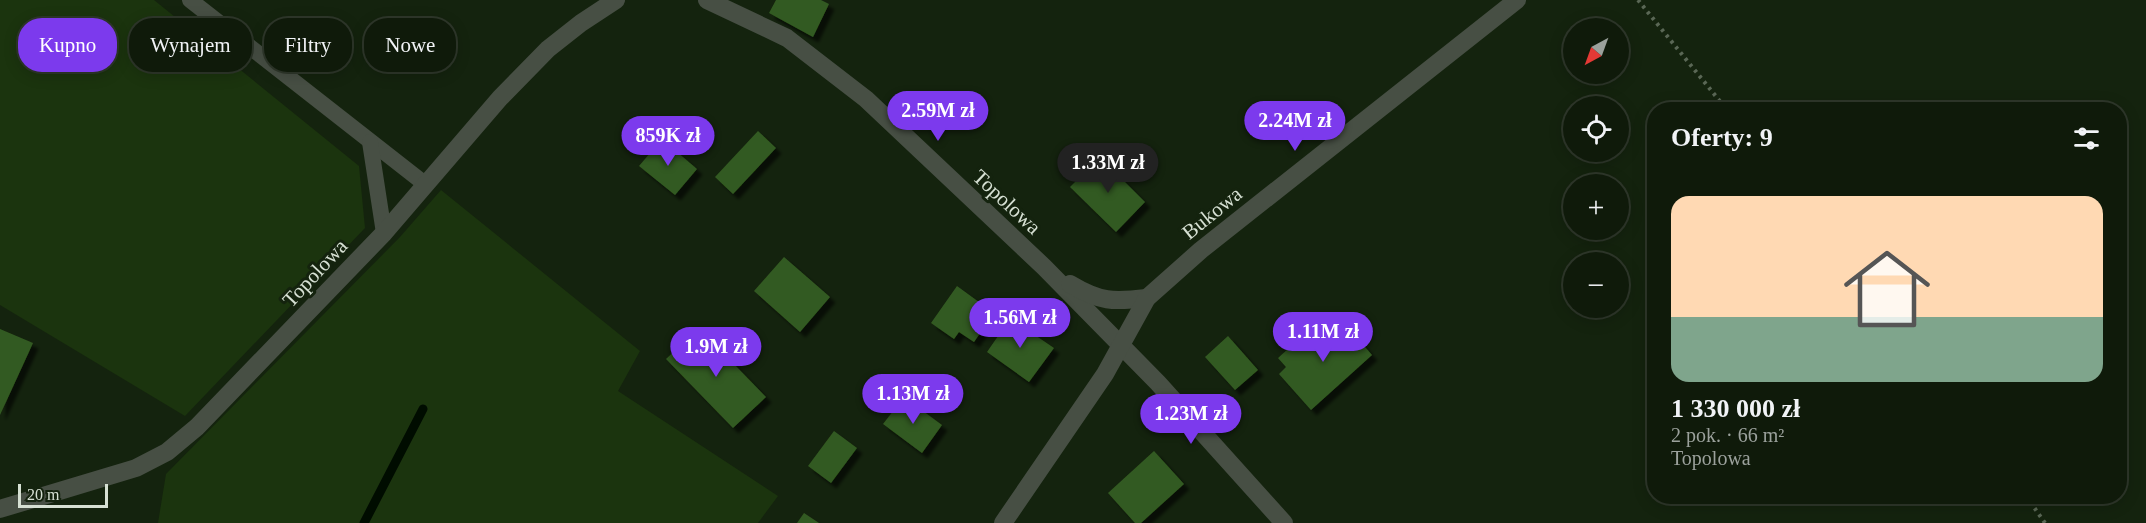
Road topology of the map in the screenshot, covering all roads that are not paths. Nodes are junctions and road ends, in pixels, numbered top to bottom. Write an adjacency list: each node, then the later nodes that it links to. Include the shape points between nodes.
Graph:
1 (190, 0): 5 (lane)
2 (616, 0): 6 (street, Topolowa, via 548,49)
3 (707, 0): 8 (street, Topolowa, via 787,38 866,99)
4 (1517, 0): 9 (street, Bukowa, via 1202,250)
5 (370, 142): 6 (lane); 7 (lane)
6 (425, 184): 7 (street, Topolowa)
7 (384, 233): 11 (street, Topolowa, via 197,426 166,452 136,468)
8 (1044, 267): 9 (street, via 1093,298 1111,302); 10 (street, Topolowa)
9 (1148, 298): 10 (street, Bukowa)
10 (1120, 346): 12 (street, Bukowa, via 1105,374); 13 (street, Topolowa)
11 (0, 509)
12 (1002, 523)
13 (1284, 523)

